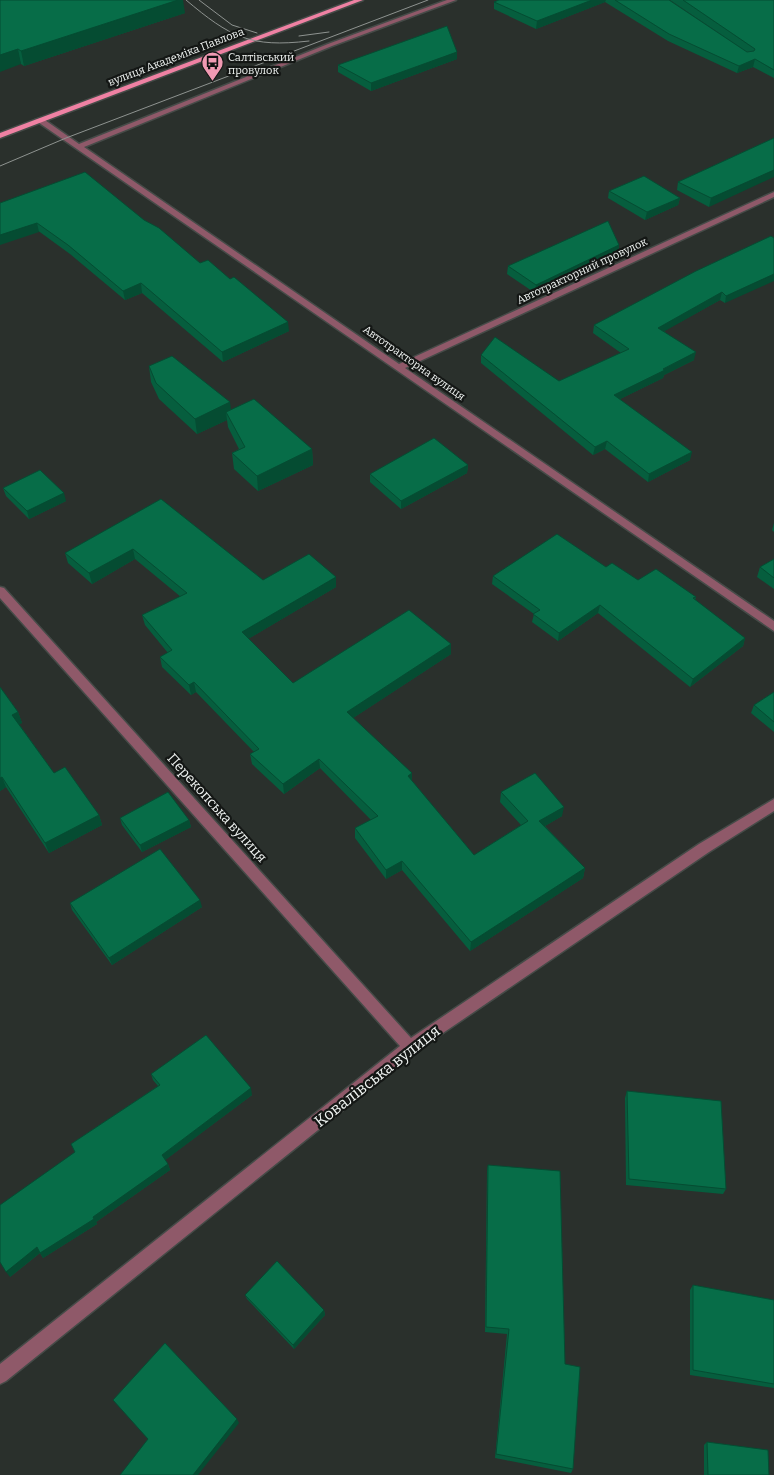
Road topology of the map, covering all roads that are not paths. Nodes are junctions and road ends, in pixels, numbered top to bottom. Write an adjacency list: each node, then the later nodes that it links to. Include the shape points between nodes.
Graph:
1 (360, 0): 3 (main road, вулиця Академіка Павлова)
2 (453, 0): 5 (street)
3 (39, 120): 4 (main road, вулиця Академіка Павлова); 5 (street, Автотракторна вулиця)
4 (0, 136)
5 (78, 147): 7 (street, Автотракторна вулиця)
6 (774, 194): 7 (street, Автотракторний провулок)
7 (398, 368): 9 (street, Автотракторна вулиця)
8 (0, 591): 11 (street, Перекопська вулиця)
9 (774, 627)
10 (774, 804): 11 (street, Ковалівська вулиця)
11 (410, 1047): 12 (street, Ковалівська вулиця)
12 (0, 1375)

